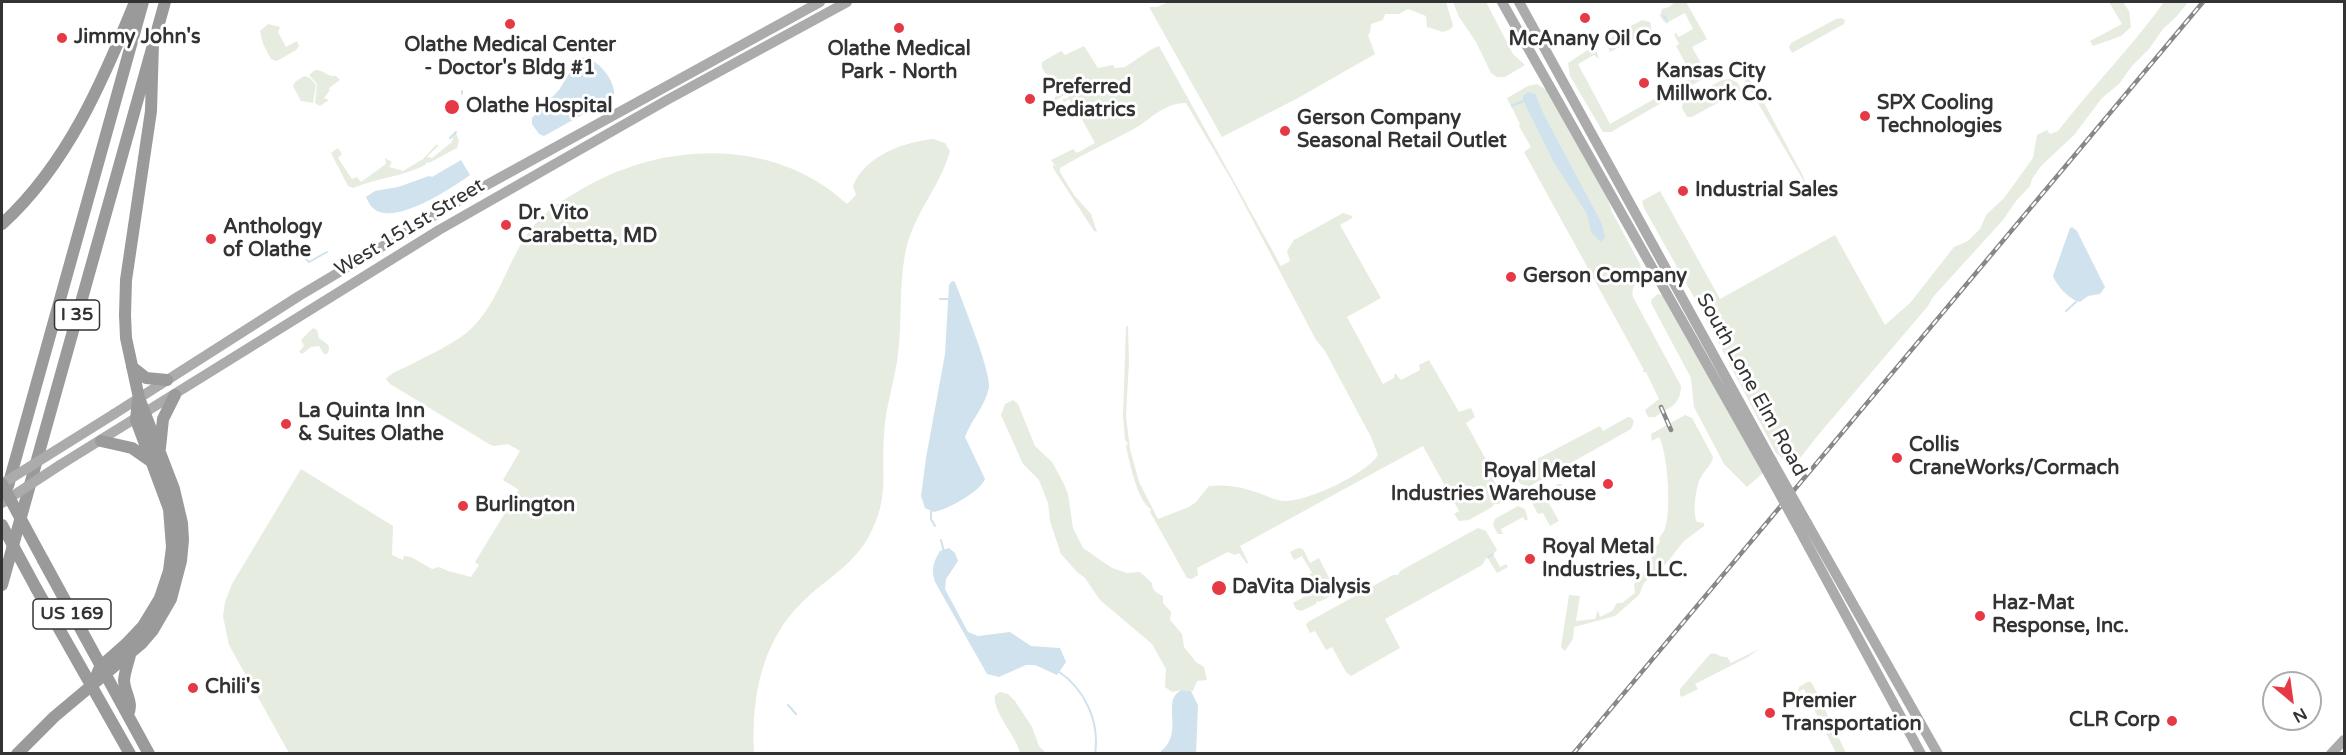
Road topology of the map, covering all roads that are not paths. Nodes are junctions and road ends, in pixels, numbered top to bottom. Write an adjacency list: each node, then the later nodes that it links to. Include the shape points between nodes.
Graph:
1 (135, 2): 9 (highway, via 112,59 64,150 30,196)
2 (143, 2): 20 (highway, I 35)
3 (165, 2): 8 (highway, I 35)
4 (820, 2): 11 (main road, West 151st Street, via 472,193)
5 (847, 2): 12 (main road, West 151st Street, via 439,230)
6 (1502, 2): 17 (main road, South Lone Elm Road)
7 (1519, 2): 17 (main road, South Lone Elm Road)
8 (153, 44): 10 (highway, via 151,111 125,297 126,338); 23 (highway, I 35)
9 (2, 224)
10 (132, 367): 11 (highway, via 151,380); 13 (highway)
11 (167, 380): 13 (main road, West 151st Street)
12 (175, 395): 14 (main road, West 151st Street); 16 (highway, via 163,419)
13 (139, 398): 14 (highway); 18 (main road, West 151st Street, bridge)
14 (140, 417): 15 (main road, West 151st Street); 16 (highway)
15 (101, 441): 16 (highway); 19 (main road, West 151st Street, bridge)
16 (156, 457): 24 (highway, via 179,505 181,561 164,612); 25 (highway, via 169,509 169,571 160,598 143,626)
17 (1769, 465): 22 (main road, South Lone Elm Road, bridge)
18 (2, 484): 25 (highway, US 169, bridge)
19 (2, 503)
20 (2, 508)
21 (2, 525): 26 (highway, bridge)
22 (1803, 526): 32 (main road, South Lone Elm Road); 33 (main road, South Lone Elm Road)
23 (2, 585)
24 (130, 654): 25 (highway); 27 (highway, via 124,680 131,706)
25 (103, 671): 26 (highway); 27 (highway)
26 (92, 687): 29 (highway); 30 (highway)
27 (128, 715): 31 (highway)
28 (2344, 740): 34 (main road)
29 (17, 753)
30 (130, 753)
31 (149, 753)
32 (1921, 753)
33 (1938, 753)
34 (2331, 753)

